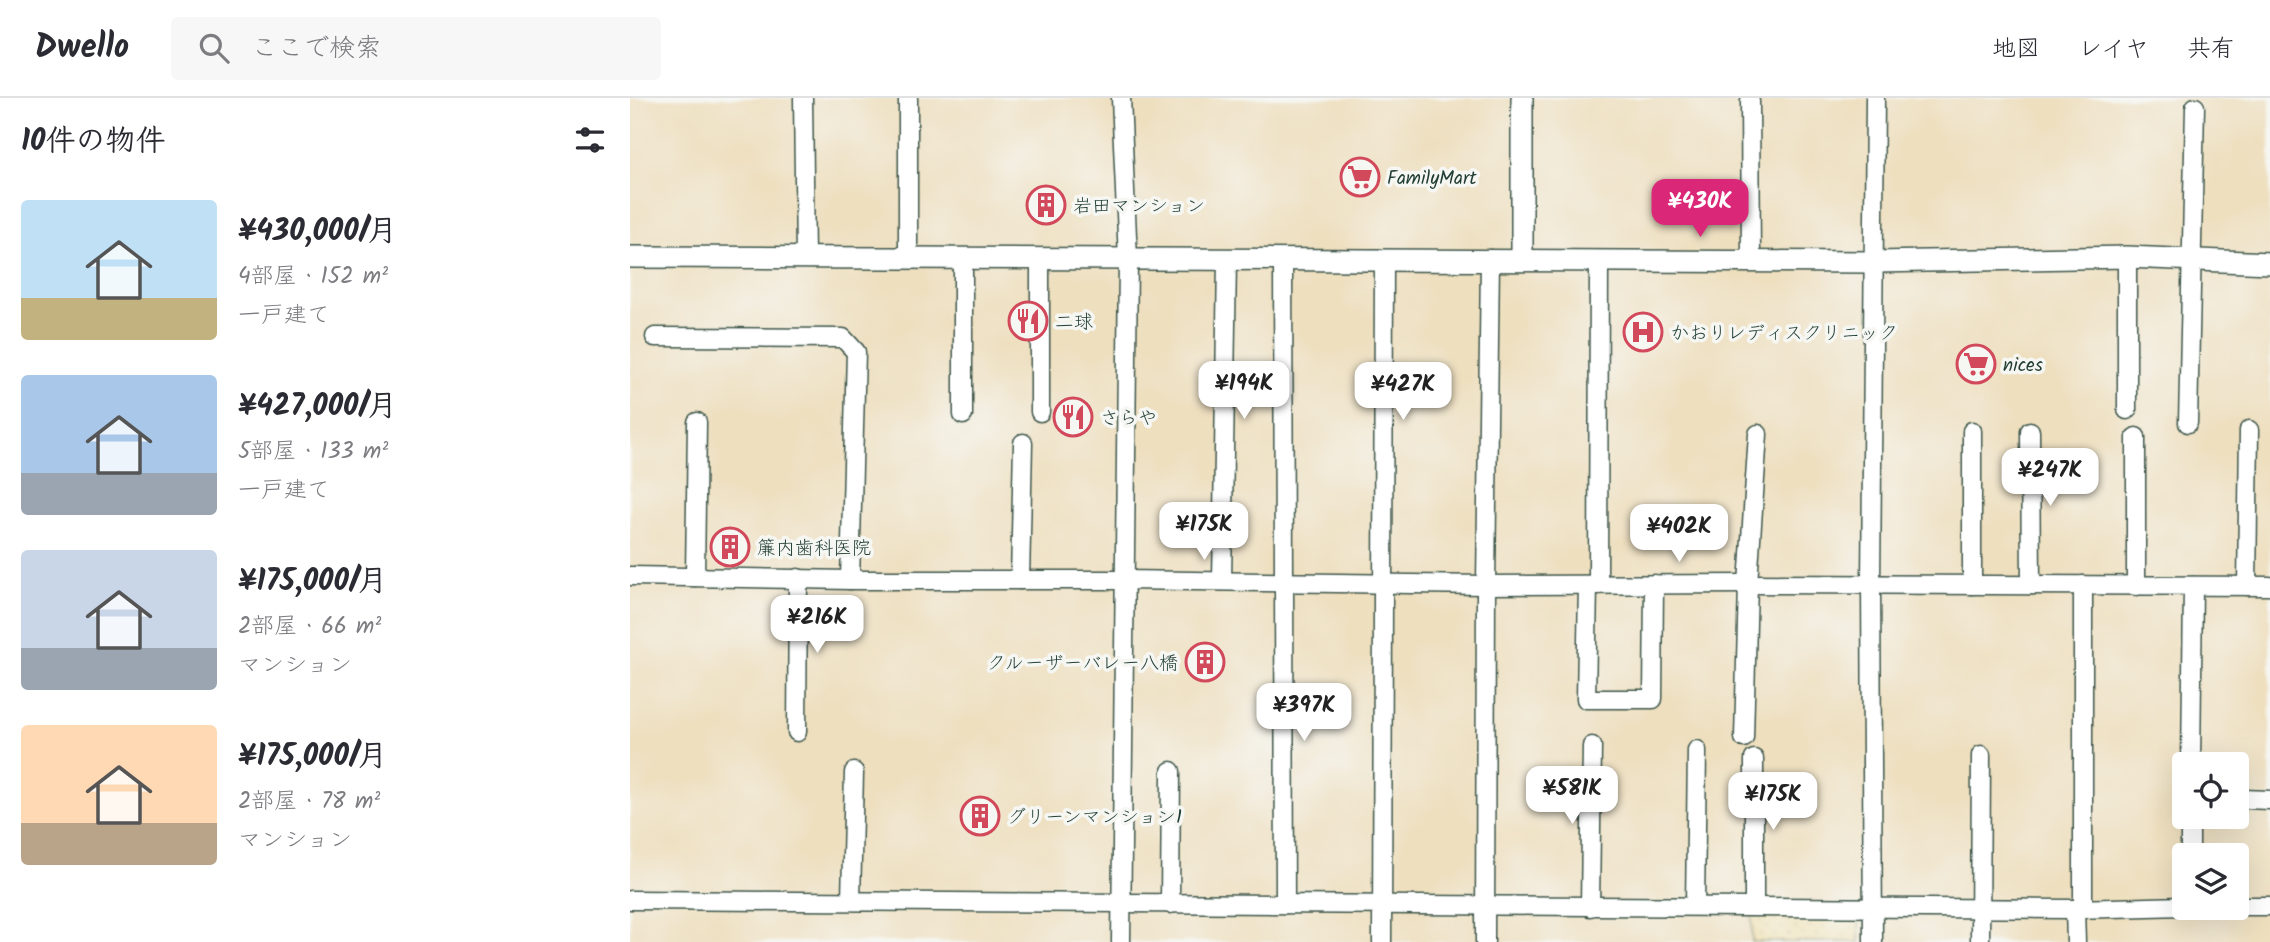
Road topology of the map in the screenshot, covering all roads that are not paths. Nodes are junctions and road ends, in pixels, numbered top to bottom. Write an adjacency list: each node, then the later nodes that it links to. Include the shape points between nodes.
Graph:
1 (803, 98): 10 (street)
2 (908, 98): 11 (street)
3 (1121, 98): 15 (street)
4 (1522, 98): 19 (street)
5 (1875, 98): 23 (street)
6 (1750, 100): 21 (street)
7 (2194, 107): 22 (street)
8 (630, 257): 10 (street)
9 (2127, 257): 22 (street); 23 (street); 26 (street)
10 (805, 258): 11 (street)
11 (908, 258): 12 (street)
12 (963, 258): 13 (street); 28 (street)
13 (1040, 259): 15 (street); 27 (street)
14 (1490, 259): 18 (street); 19 (street); 48 (street)
15 (1128, 260): 16 (street); 42 (street)
16 (1227, 260): 17 (street); 43 (street)
17 (1283, 260): 18 (street); 44 (street)
18 (1384, 260): 45 (street)
19 (1522, 260): 20 (street)
20 (1599, 260): 21 (street); 49 (street)
21 (1751, 260): 23 (street)
22 (2191, 260): 24 (street); 30 (street)
23 (1875, 262): 50 (street)
24 (2270, 263)
25 (655, 337): 40 (street, via 843,338 856,352)
26 (2127, 410)
27 (1041, 412)
28 (962, 415)
29 (697, 422): 38 (street)
30 (2188, 423)
31 (2249, 430): 56 (street)
32 (1972, 431): 51 (street)
33 (2031, 431): 52 (street)
34 (1758, 434): 47 (street)
35 (2136, 437): 54 (street)
36 (1023, 443): 41 (street)
37 (630, 576): 38 (street)
38 (695, 577): 39 (street)
39 (798, 578): 40 (street); 58 (street)
40 (850, 580): 41 (street)
41 (1020, 580): 42 (street)
42 (1124, 580): 43 (street); 71 (street)
43 (1222, 582): 44 (street)
44 (1284, 582): 45 (street); 73 (street)
45 (1383, 584): 48 (street); 74 (street)
46 (1654, 584): 47 (street); 49 (street); 49 (street, via 1653,699 1586,699)
47 (1748, 584): 50 (street); 59 (street)
48 (1486, 585): 49 (street); 81 (street)
49 (1593, 585)
50 (1871, 585): 51 (street); 82 (street)
51 (1972, 585): 52 (street)
52 (2031, 585): 53 (street)
53 (2083, 585): 54 (street); 84 (street)
54 (2136, 586): 55 (street)
55 (2193, 586): 56 (street); 62 (street)
56 (2247, 586): 57 (street)
57 (2270, 586)
58 (797, 732)
59 (1744, 738)
60 (1592, 746): 75 (street)
61 (1696, 750): 76 (street)
62 (2191, 752)
63 (1981, 755): 83 (street)
64 (1754, 759): 77 (street)
65 (1171, 771): 72 (street)
66 (854, 772): 70 (street)
67 (2249, 799): 68 (street)
68 (2270, 800)
69 (630, 900): 70 (street)
70 (851, 900): 71 (street)
71 (1121, 904): 72 (street); 85 (street)
72 (1171, 904): 73 (street)
73 (1285, 904): 74 (street)
74 (1382, 904): 81 (street); 86 (street)
75 (1590, 906): 76 (street); 81 (street)
76 (1695, 906): 77 (street)
77 (1754, 906): 82 (street)
78 (2172, 906): 84 (street)
79 (2249, 906): 80 (street)
80 (2270, 906)
81 (1485, 907): 87 (street)
82 (1873, 907): 83 (street); 88 (street)
83 (1980, 907): 84 (street); 89 (street)
84 (2079, 909): 90 (street)
85 (1121, 942)
86 (1382, 942)
87 (1485, 942)
88 (1873, 942)
89 (1980, 942)
90 (2076, 942)

